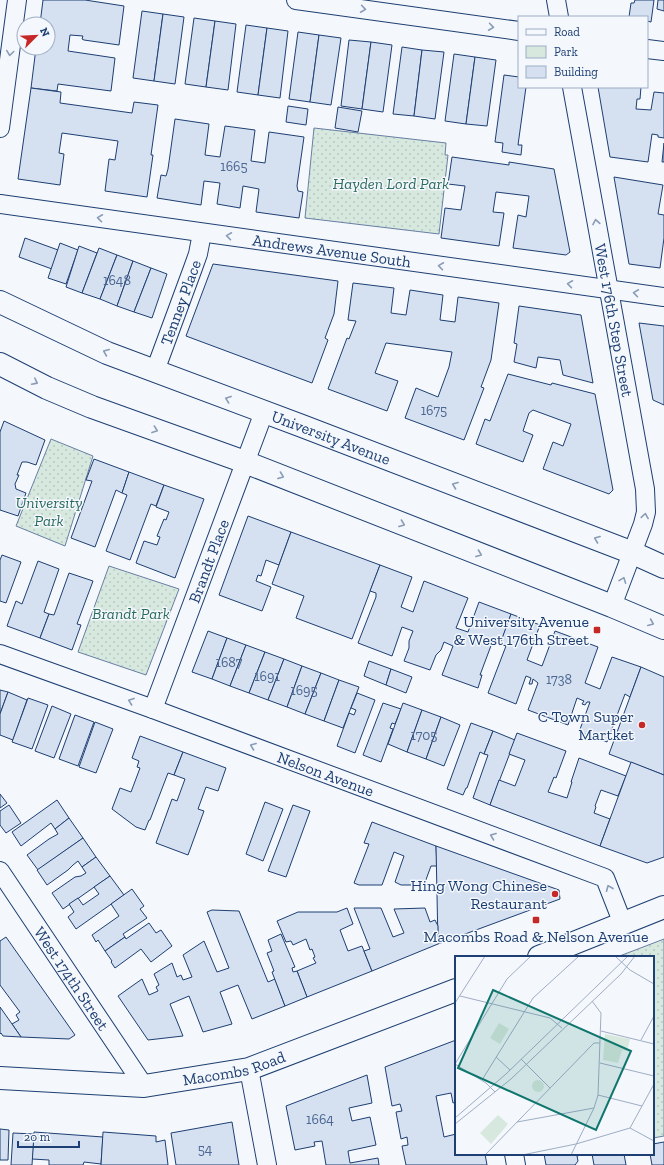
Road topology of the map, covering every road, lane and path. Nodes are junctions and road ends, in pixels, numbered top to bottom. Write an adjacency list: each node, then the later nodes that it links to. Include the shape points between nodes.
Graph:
1 (18, 0): 9 (street, one-way to 9)
2 (296, 0): 5 (street, one-way to 5)
3 (556, 0): 4 (street)
4 (559, 16)
5 (518, 31)
6 (648, 49): 7 (street)
7 (664, 51)
8 (572, 88): 12 (street, West 176th Step Street, one-way to 8)
9 (0, 128)
10 (0, 204): 11 (street, Andrews Avenue South, one-way to 10)
11 (202, 233): 12 (street, Andrews Avenue South, one-way to 11); 16 (street, Tenney Place, via 194,268)
12 (608, 289): 13 (street, Andrews Avenue South, one-way to 12); 19 (street, West 176th Step Street, one-way to 12, via 646,512 645,490)
13 (664, 296)
14 (0, 302): 16 (main road, University Avenue, one-way to 14, via 107,353)
15 (0, 364): 18 (main road, one-way to 18, via 92,407)
16 (154, 372): 17 (main road, University Avenue, one-way to 16)
17 (264, 412): 18 (street, Brandt Place); 19 (main road, University Avenue, one-way to 17)
18 (245, 462): 21 (main road, one-way to 21); 24 (street, Brandt Place)
19 (633, 553): 20 (main road, University Avenue); 21 (street, West 176th Step Street, one-way to 19)
20 (664, 567)
21 (612, 606): 22 (main road, one-way to 22)
22 (664, 628)
23 (0, 654): 24 (street, Nelson Avenue, one-way to 23)
24 (153, 709): 27 (street, Nelson Avenue, one-way to 24, via 605,878)
25 (0, 872): 32 (street, West 174th Street)
26 (664, 907): 27 (main road)
27 (624, 924): 28 (main road)
28 (542, 956)
29 (455, 990): 30 (main road, Macombs Road)
30 (249, 1069): 32 (main road, Macombs Road); 34 (street)
31 (0, 1078): 32 (main road, Macombs Road)
32 (144, 1086)
33 (514, 1155): 35 (street)
34 (267, 1165)
35 (516, 1165)

